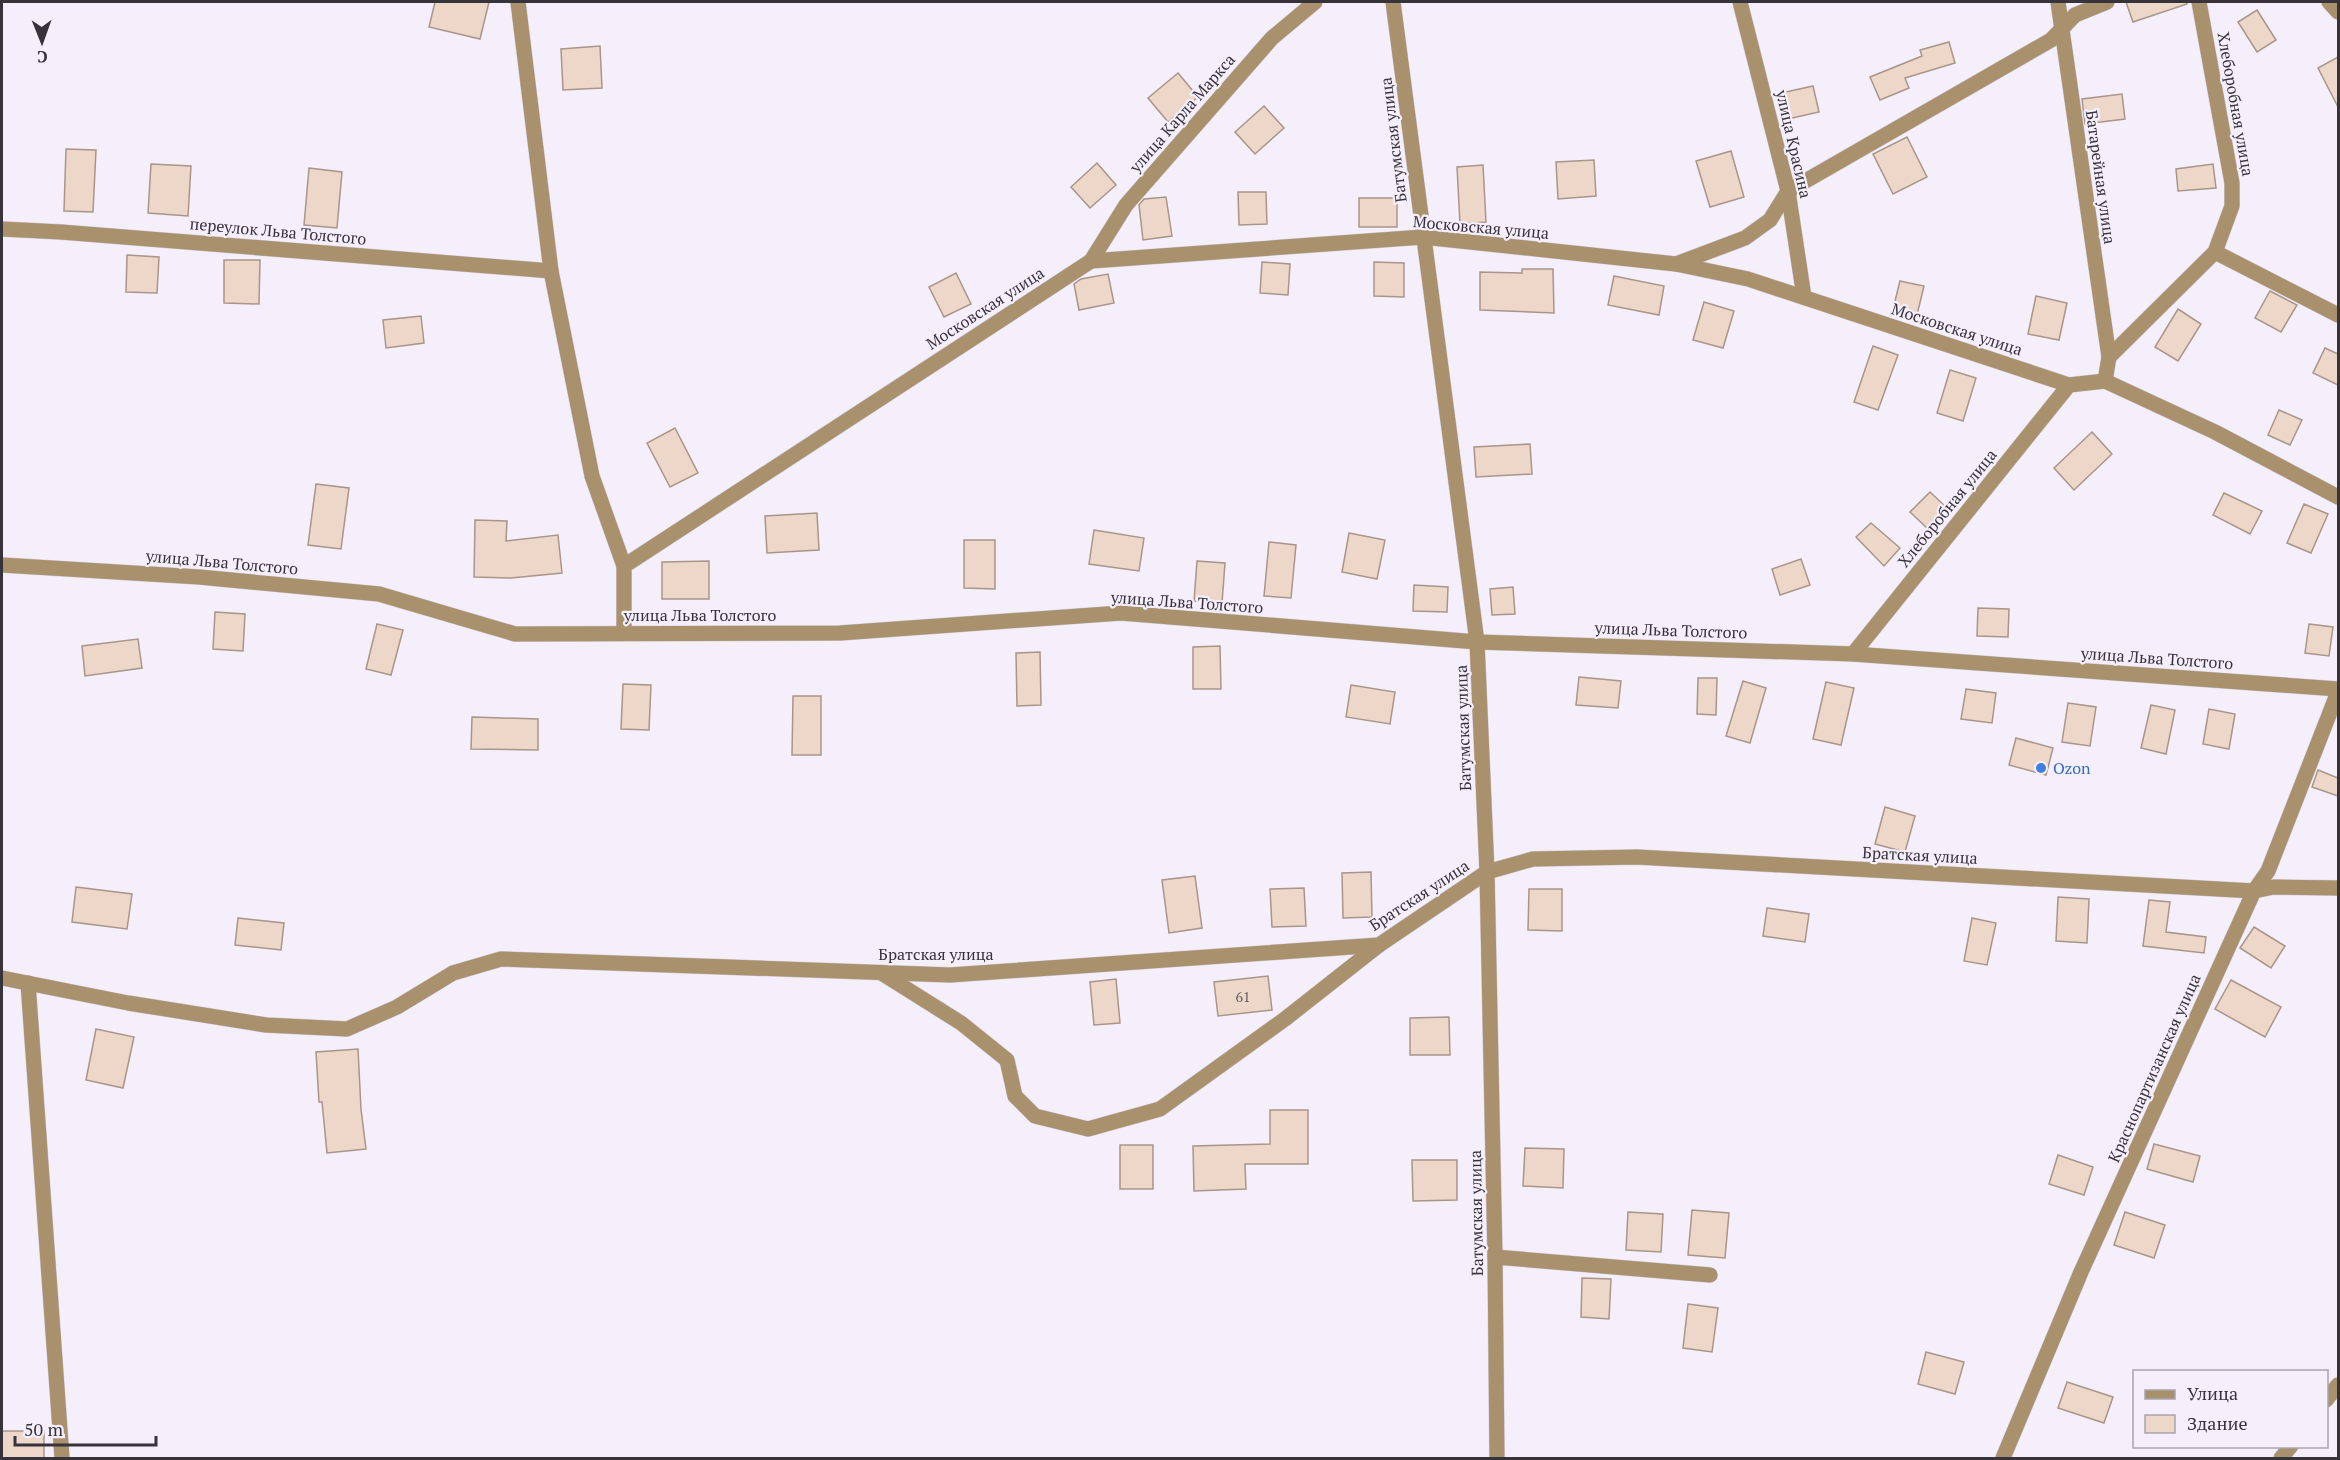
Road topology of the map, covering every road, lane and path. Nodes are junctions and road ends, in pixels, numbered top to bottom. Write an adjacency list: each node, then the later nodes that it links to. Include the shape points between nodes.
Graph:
1 (518, 2): 17 (street)
2 (1315, 2): 15 (street, улица Карла Маркса, via 1272,38 1126,205)
3 (1394, 2): 13 (street, Батумская улица)
4 (1740, 2): 11 (street, улица Красина)
5 (2058, 2): 10 (street, Батарейная улица)
6 (2107, 2): 10 (street, via 2074,15)
7 (2199, 2): 14 (street, Хлеборобная улица, via 2232,183 2232,206)
8 (2329, 2): 9 (street)
9 (2338, 12)
10 (2062, 27): 11 (street, via 2051,40); 20 (street, Батарейная улица)
11 (1788, 191): 16 (street, via 1770,220 1745,238); 18 (street, улица Красина)
12 (2, 229): 17 (street, переулок Льва Толстого)
13 (1423, 237): 15 (street, Московская улица); 16 (street, Московская улица); 27 (street, Батумская улица)
14 (2215, 252): 19 (street); 20 (street, Хлеборобная улица)
15 (1091, 261): 25 (street, Московская улица)
16 (1676, 264): 18 (street, Московская улица, via 1748,279)
17 (551, 272): 25 (street, via 592,476)
18 (1804, 297): 22 (street, Московская улица)
19 (2338, 315)
20 (2109, 357): 21 (street)
21 (2105, 381): 22 (street, Московская улица); 23 (street, via 2215,432)
22 (2069, 385): 28 (street, Хлеборобная улица)
23 (2338, 497)
24 (2, 565): 26 (street, улица Льва Толстого, via 200,577 379,594 515,634)
25 (624, 566): 26 (street)
26 (624, 633): 27 (street, улица Льва Толстого, via 840,633 1121,614)
27 (1477, 642): 28 (street, улица Льва Толстого); 30 (street, Батумская улица)
28 (1853, 654): 29 (street, улица Льва Толстого)
29 (2338, 691): 32 (street, Краснопартизанская улица, via 2268,871)
30 (1486, 873): 32 (street, Братская улица, via 1533,859 1637,857); 33 (street, Братская улица); 37 (street, Батумская улица)
31 (2338, 888): 32 (street, Братская улица, via 2274,887)
32 (2254, 891): 43 (street, Краснопартизанская улица, via 2081,1272)
33 (1379, 945): 34 (street, Братская улица, via 950,975); 34 (street, via 1160,1109 1088,1129 1035,1116 1016,1096 1007,1060 961,1023)
34 (881, 972): 36 (street, Братская улица, via 501,959 453,973 397,1007 347,1029 266,1025)
35 (2, 978): 36 (street, Братская улица)
36 (28, 984): 41 (street)
37 (1495, 1257): 38 (street); 42 (street, Батумская улица)
38 (1710, 1275)
39 (2338, 1385): 40 (street)
40 (2328, 1398)
41 (62, 1458)
42 (1497, 1458)
43 (2003, 1458)

